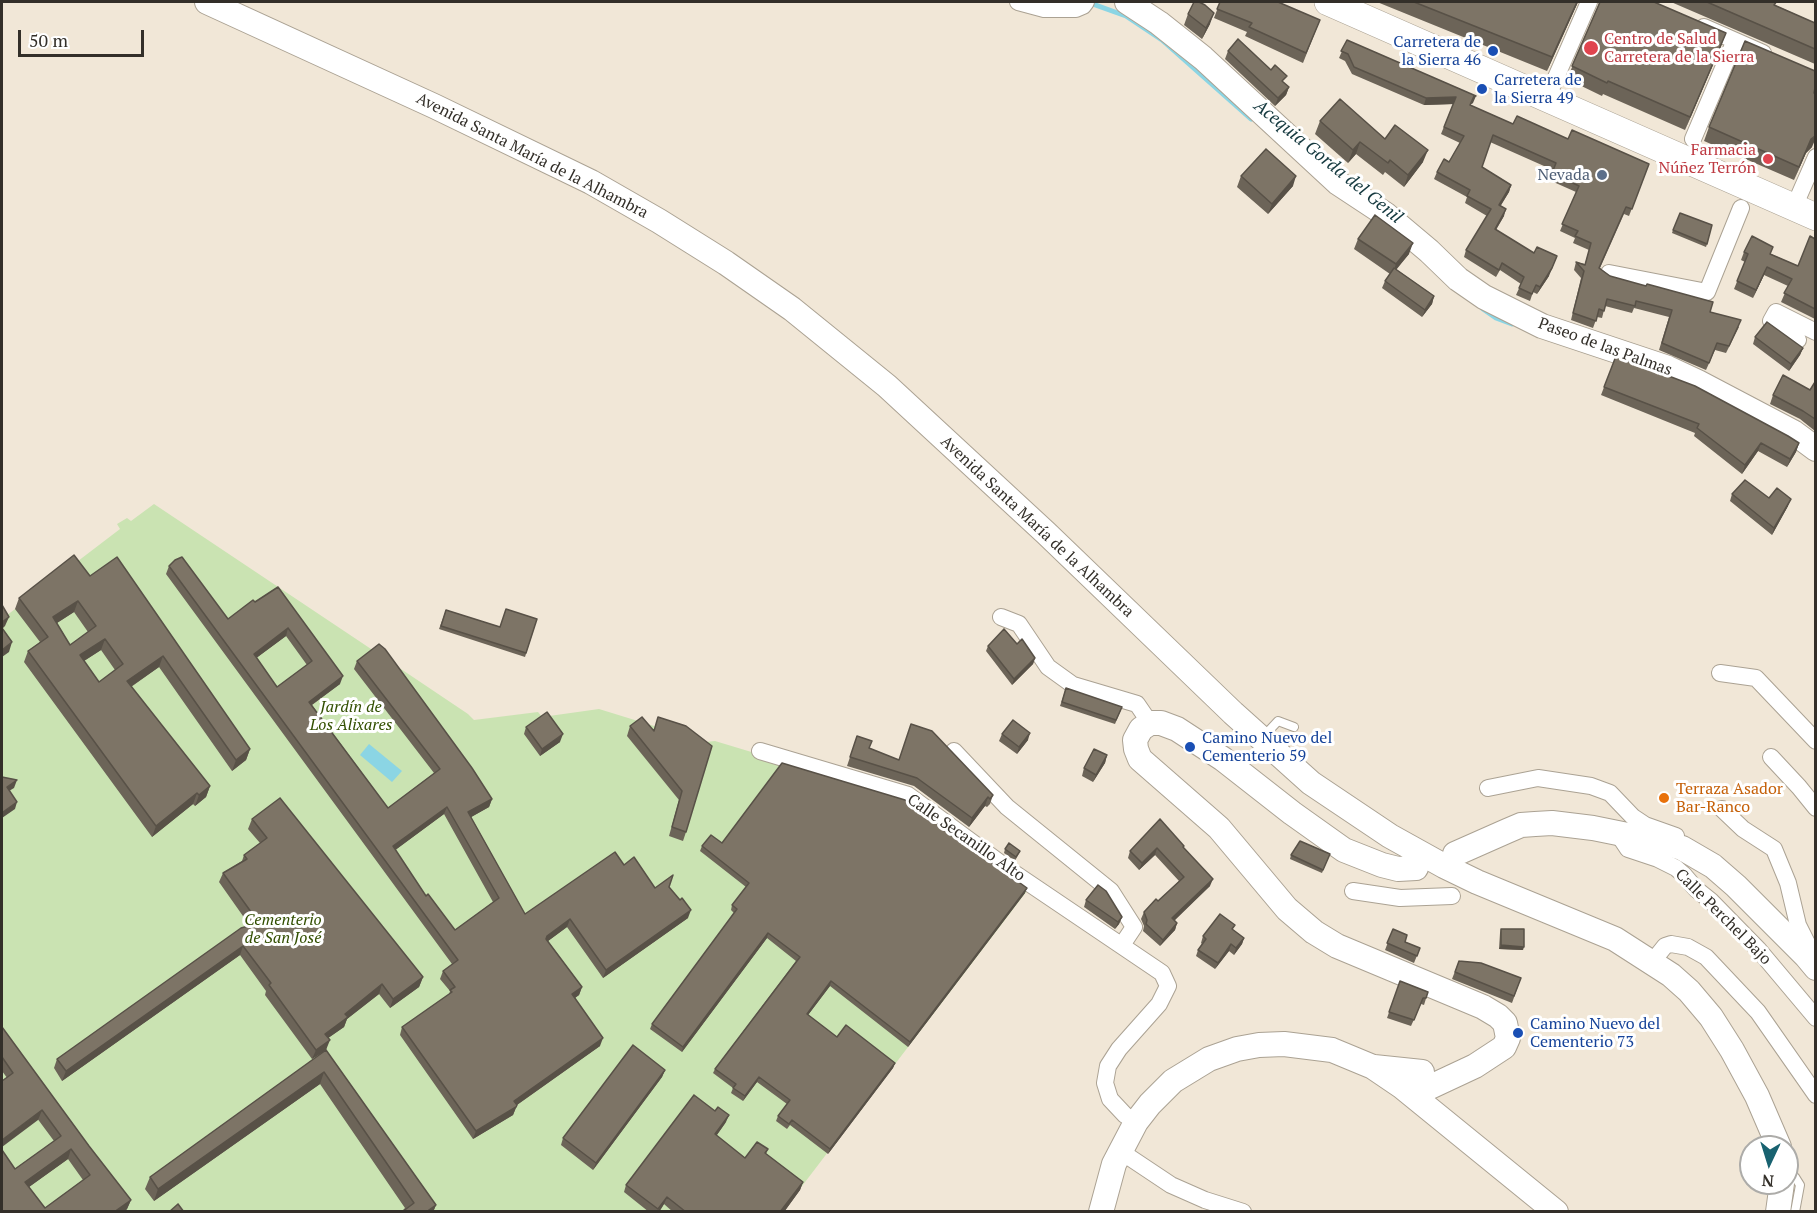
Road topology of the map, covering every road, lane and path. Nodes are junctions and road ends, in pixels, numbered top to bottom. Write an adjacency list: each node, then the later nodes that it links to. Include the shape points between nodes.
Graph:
1 (207, 2): 24 (street, Avenida Santa María de la Alhambra, via 591,182 726,263 792,309 887,386)
2 (1018, 2): 6 (street, via 1044,9 1076,9)
3 (1127, 2): 19 (street, Paseo de las Palmas, via 1203,58 1338,183 1385,214 1484,297 1542,326 1668,368 1793,432)
4 (1328, 2): 7 (main road)
5 (1589, 2): 11 (street)
6 (1084, 4)
7 (1359, 8): 11 (main road)
8 (1688, 20): 10 (street)
9 (1733, 45): 12 (street)
10 (1773, 58)
11 (1547, 98): 15 (main road)
12 (1693, 139)
13 (1815, 157): 15 (street)
14 (1742, 208): 16 (street, via 1707,292)
15 (1805, 212)
16 (1609, 273)
17 (1815, 332): 18 (street, via 1776,312 1771,321)
18 (1798, 340)
19 (1815, 449)
20 (1001, 617): 22 (street, via 1019,624 1048,667 1073,685 1137,704)
21 (1720, 673): 25 (street, via 1756,678)
22 (1150, 723): 35 (street, via 1161,723 1193,738 1344,850 1382,865); 42 (street, via 1135,740 1140,759 1219,828 1301,922 1337,945 1483,1007 1505,1023 1508,1038 1504,1047)
23 (1294, 727): 24 (lane, via 1278,721)
24 (1261, 740): 39 (street, Avenida Santa María de la Alhambra, via 1356,815 1416,851 1477,882 1615,939)
25 (1815, 741)
26 (760, 751): 38 (street, Calle Secanillo Alto, via 908,795 1011,871)
27 (954, 751): 38 (street, via 1007,807 1111,891 1134,927)
28 (1771, 757): 30 (street)
29 (1488, 788): 33 (street, via 1538,778 1591,786 1610,792 1632,817 1645,825 1685,839)
30 (1815, 808)
31 (1722, 809): 40 (street, via 1774,849 1788,883 1798,926 1811,951)
32 (1622, 834): 33 (street); 34 (street, via 1535,824 1507,831); 41 (street, Calle Perchel Bajo, via 1628,849 1658,859 1684,875 1758,948)
33 (1682, 848): 40 (street, via 1713,866 1736,886)
34 (1455, 854)
35 (1416, 868)
36 (1353, 891): 37 (street, via 1400,898)
37 (1452, 896)
38 (1122, 945): 49 (street, Calle Secanillo Alto, via 1162,973 1168,986 1159,1004 1108,1066 1105,1083 1110,1099)
39 (1653, 962): 47 (street, via 1671,944 1688,947 1706,957 1758,1012); 50 (street, Avenida Santa María de la Alhambra, via 1689,991 1711,1017 1757,1096)
40 (1811, 962)
41 (1815, 1018)
42 (1488, 1057): 44 (street); 45 (street)
43 (1373, 1067): 44 (street); 46 (street); 49 (street, via 1309,1045 1267,1044 1237,1049 1209,1059 1173,1082)
44 (1422, 1072): 46 (street)
45 (1446, 1078): 46 (street); 48 (street, via 1440,1089)
46 (1407, 1090): 48 (street)
47 (1815, 1095)
48 (1437, 1116): 56 (street)
49 (1136, 1122): 51 (street)
50 (1774, 1135)
51 (1120, 1151): 54 (street); 55 (street, via 1171,1185)
52 (1780, 1195): 57 (street)
53 (1798, 1195): 58 (lane)
54 (1101, 1212)
55 (1243, 1212)
56 (1556, 1212)
57 (1778, 1212)
58 (1795, 1212)

